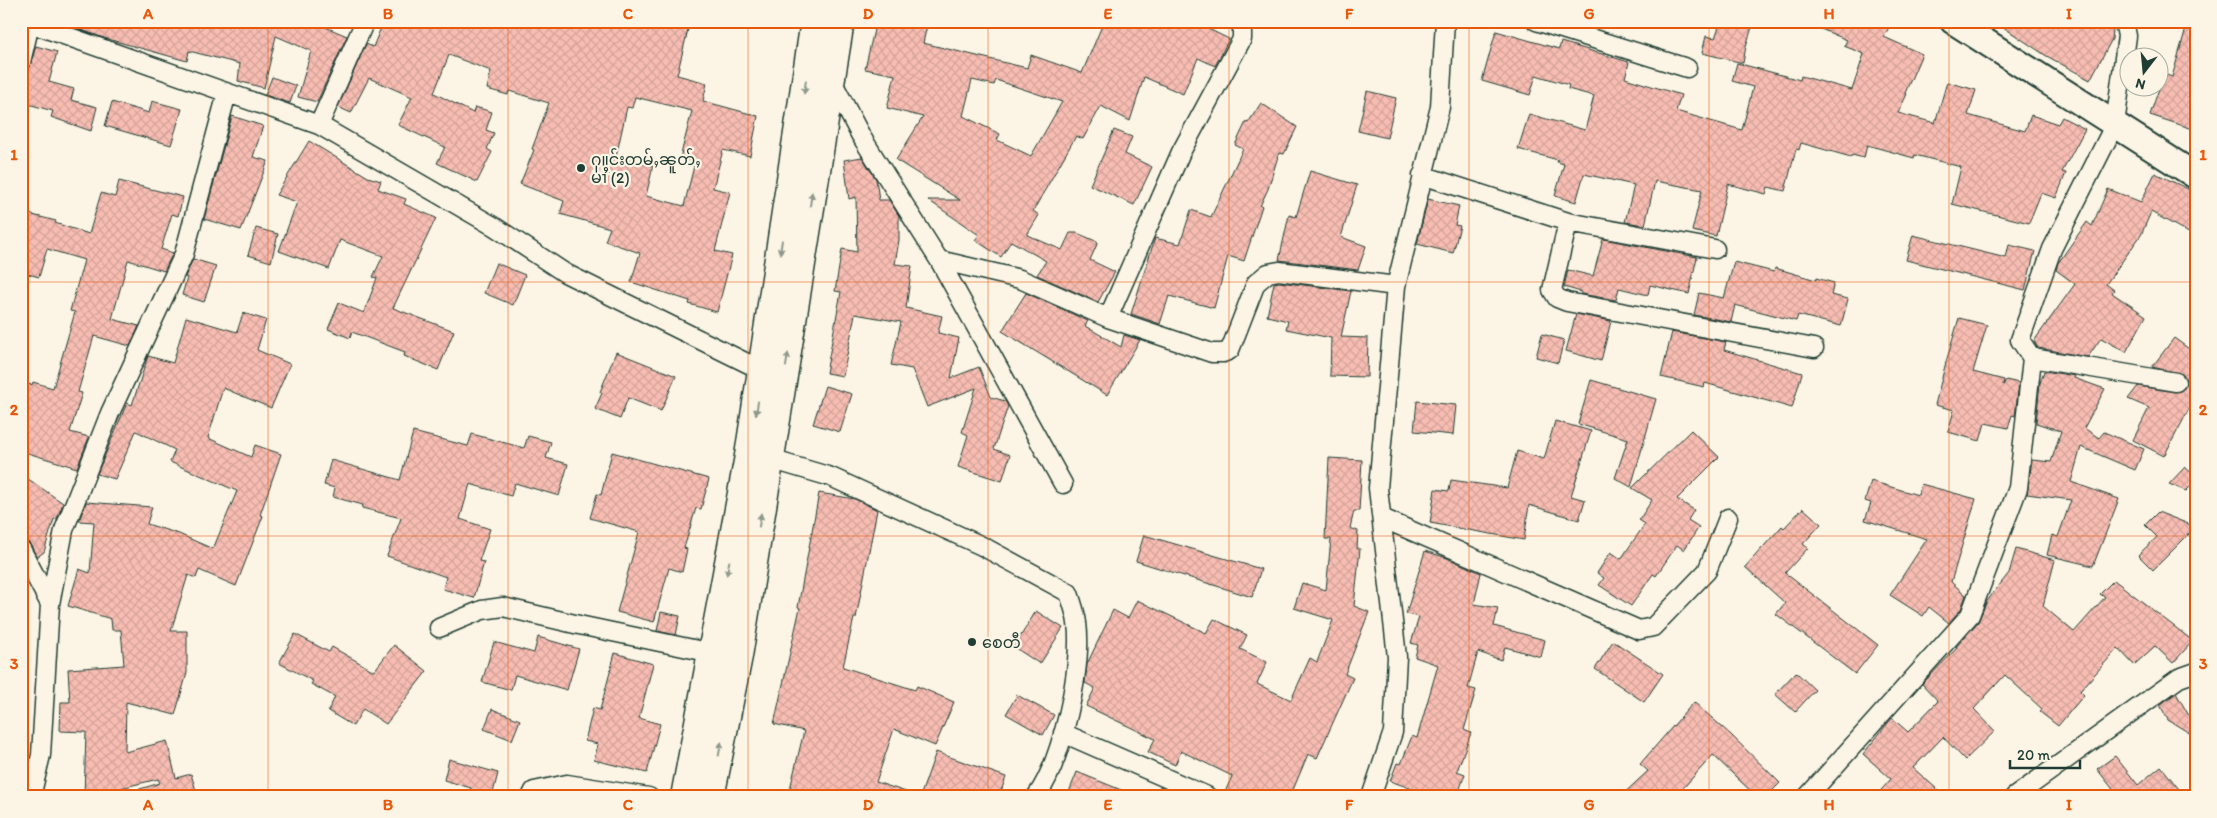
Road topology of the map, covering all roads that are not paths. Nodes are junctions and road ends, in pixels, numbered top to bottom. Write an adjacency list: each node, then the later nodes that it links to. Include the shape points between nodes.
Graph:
1 (365, 21): 15 (street)
2 (840, 21): 12 (main road)
3 (1239, 21): 22 (street, via 1242,39 1181,152)
4 (1445, 21): 16 (street, via 1440,107)
5 (1536, 21): 11 (street)
6 (1954, 21): 14 (street)
7 (2124, 21): 14 (street, via 2127,36)
8 (27, 23): 10 (street); 13 (street)
9 (810, 26): 12 (street); 25 (main road, one-way to 25)
10 (21, 62)
11 (1687, 68)
12 (829, 76): 20 (street, via 861,136); 27 (main road, one-way to 12)
13 (227, 93): 15 (street); 32 (street, via 184,254 110,413 64,530)
14 (2115, 124): 17 (street); 24 (street, via 2048,258 2020,340)
15 (319, 125): 25 (street, via 495,227 565,273)
16 (1422, 175): 18 (street); 21 (street)
17 (2196, 176)
18 (1568, 222): 19 (street); 23 (street, via 1552,290 1557,298)
19 (1715, 249)
20 (939, 260): 22 (street, via 1020,279); 28 (street)
21 (1396, 286): 22 (street, via 1279,271 1268,273 1256,283 1230,350 1223,353); 29 (street, via 1378,488)
22 (1108, 318)
23 (1814, 348)
24 (2032, 358): 26 (street); 45 (street, via 2018,488 1970,615)
25 (763, 372): 34 (main road, one-way to 34)
26 (2176, 382)
27 (770, 459): 36 (street, via 831,477 982,546 1069,593 1077,623 1078,668); 42 (main road, one-way to 27, via 738,656)
28 (1063, 484)
29 (1382, 518): 30 (street, via 1638,630 1653,627 1707,571); 44 (street, via 1397,657 1393,732)
30 (1728, 518)
31 (21, 549): 32 (street)
32 (50, 604): 38 (street, via 41,755)
33 (438, 628): 34 (street, via 482,610 503,607)
34 (712, 653): 41 (main road)
35 (2196, 672): 46 (street, via 2179,678)
36 (1063, 733): 37 (street); 43 (street, via 1046,783)
37 (1207, 796)
38 (31, 797)
39 (531, 797): 40 (street, via 534,791 567,784)
40 (648, 797)
41 (684, 797)
42 (710, 797)
43 (1036, 797)
44 (1371, 797)
45 (1807, 797)
46 (2014, 797)

